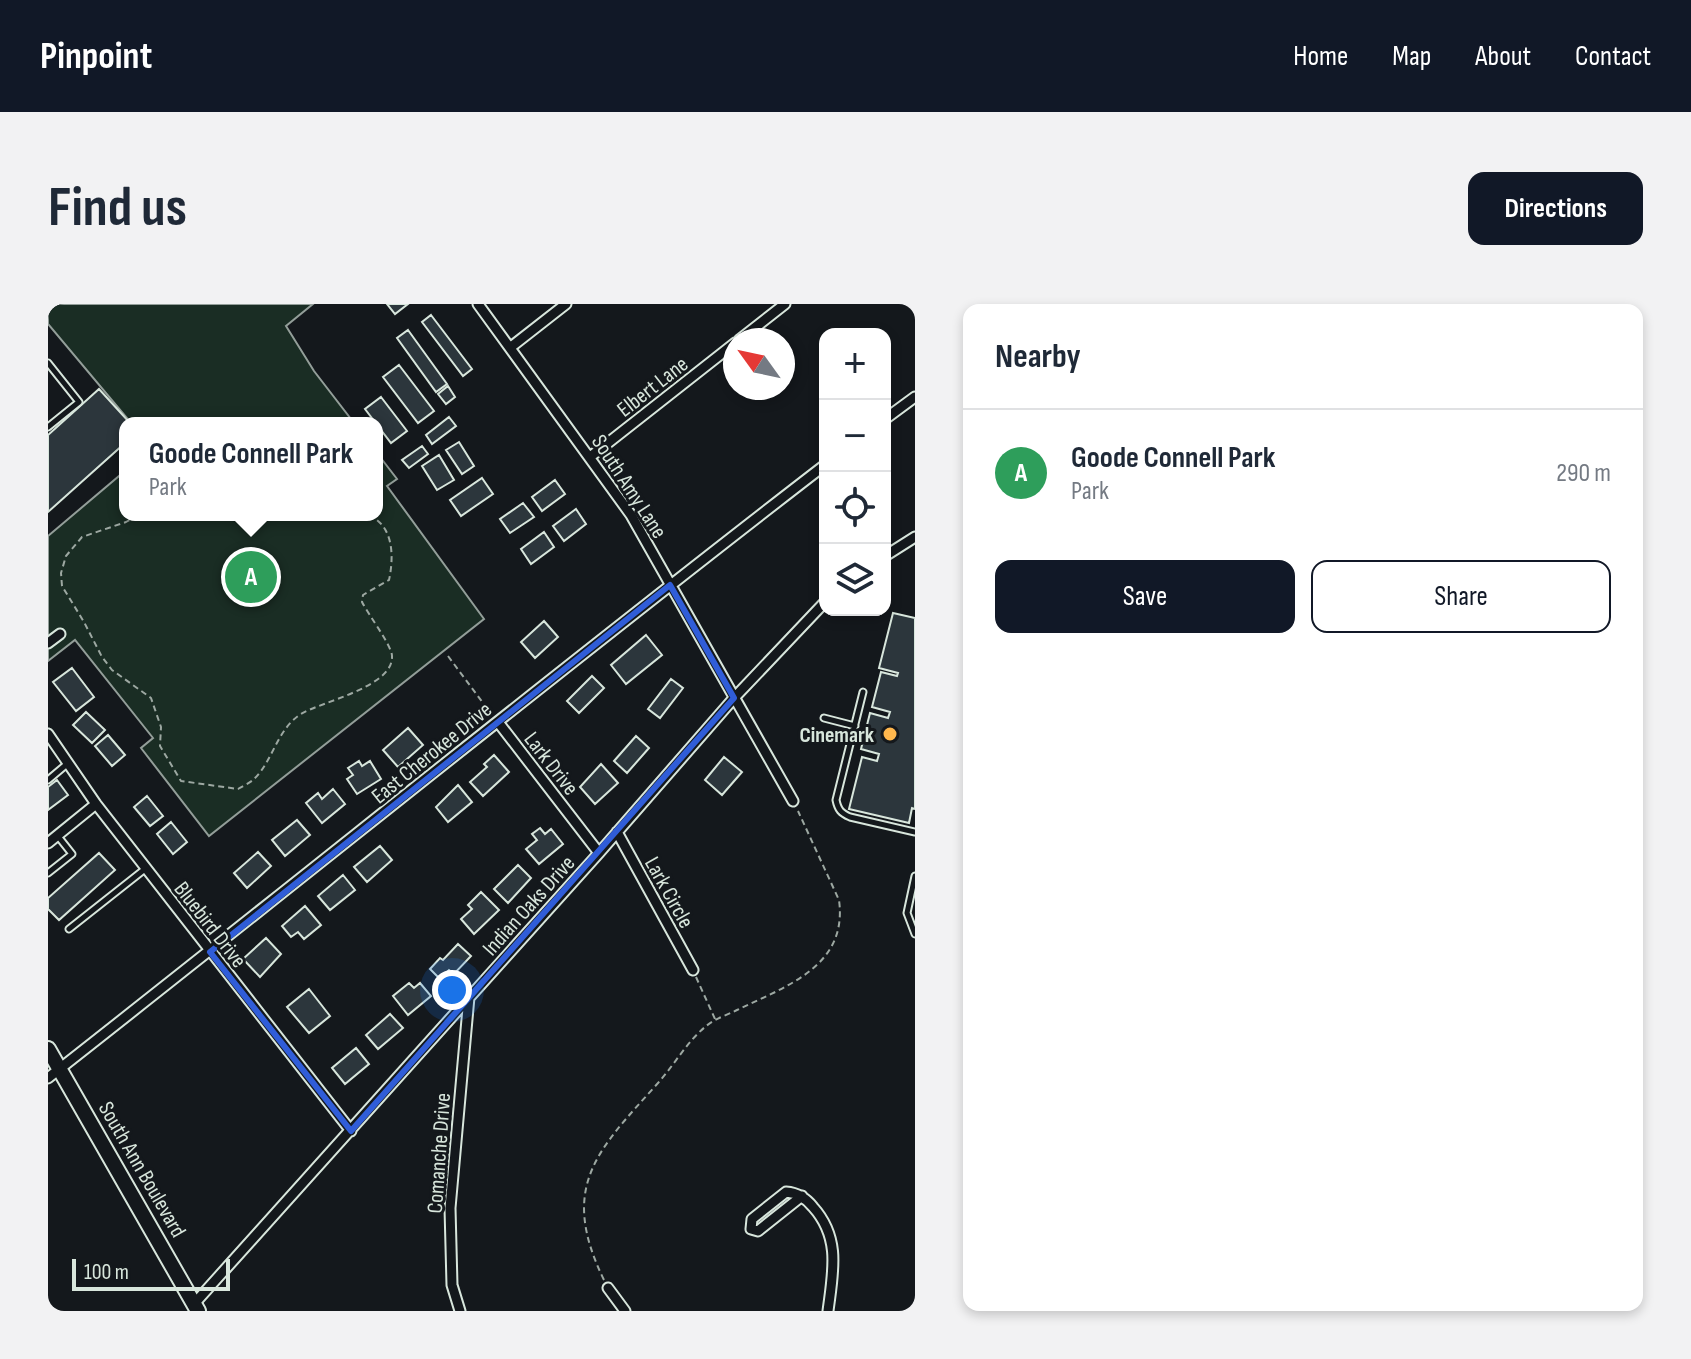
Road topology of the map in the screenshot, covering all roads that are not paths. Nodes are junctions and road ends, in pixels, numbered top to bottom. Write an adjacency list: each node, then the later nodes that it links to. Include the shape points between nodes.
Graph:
1 (478, 304): 5 (street, South Amy Lane)
2 (566, 304): 5 (street)
3 (785, 304): 4 (street, Elbert Lane)
4 (755, 328)
5 (511, 347): 12 (street, South Amy Lane)
6 (723, 353): 12 (street, Elbert Lane)
7 (48, 363): 11 (lane, via 79,402)
8 (915, 397): 9 (street)
9 (891, 415)
10 (48, 417): 11 (lane)
11 (50, 425)
12 (590, 457): 16 (street, South Amy Lane, via 631,515)
13 (819, 470): 16 (street, East Cherokee Drive)
14 (915, 537): 15 (street)
15 (891, 552)
16 (670, 585): 21 (street, South Amy Lane); 23 (street, East Cherokee Drive)
17 (819, 608): 21 (street, Indian Oaks Drive)
18 (60, 634): 19 (street)
19 (48, 643)
20 (863, 692): 24 (lane)
21 (734, 698): 28 (street, South Amy Lane); 30 (street, Indian Oaks Drive)
22 (824, 718): 24 (lane)
23 (498, 722): 34 (street, Lark Drive); 40 (street, East Cherokee Drive)
24 (855, 726): 31 (lane, via 838,808 850,817)
25 (48, 734): 26 (street, Bluebird Drive)
26 (68, 764): 27 (lane); 29 (street, Bluebird Drive)
27 (48, 780)
28 (793, 801)
29 (96, 804): 32 (street); 35 (street, Bluebird Drive)
30 (617, 832): 34 (street, Indian Oaks Drive); 41 (street, Lark Circle)
31 (915, 832)
32 (57, 835): 33 (street); 36 (lane, via 72,854)
33 (48, 843)
34 (599, 853): 42 (street, Indian Oaks Drive)
35 (145, 869): 38 (lane); 40 (street, Bluebird Drive)
36 (48, 873)
37 (915, 876): 39 (lane, via 907,913)
38 (69, 929)
39 (915, 934)
40 (210, 952): 44 (street, East Cherokee Drive); 45 (street, Bluebird Drive)
41 (693, 970)
42 (469, 997): 45 (street, Indian Oaks Drive); 49 (street, Comanche Drive, via 450,1208 452,1285)
43 (48, 1049): 44 (street, South Ann Boulevard)
44 (54, 1073): 48 (street, South Ann Boulevard)
45 (351, 1131): 48 (street, Indian Oaks Drive)
46 (802, 1196): 46 (street, via 786,1192 752,1219 751,1229 758,1231); 51 (street, via 823,1218 831,1236)
47 (608, 1288): 50 (street)
48 (196, 1307)
49 (460, 1311)
50 (625, 1311)
51 (828, 1311)

